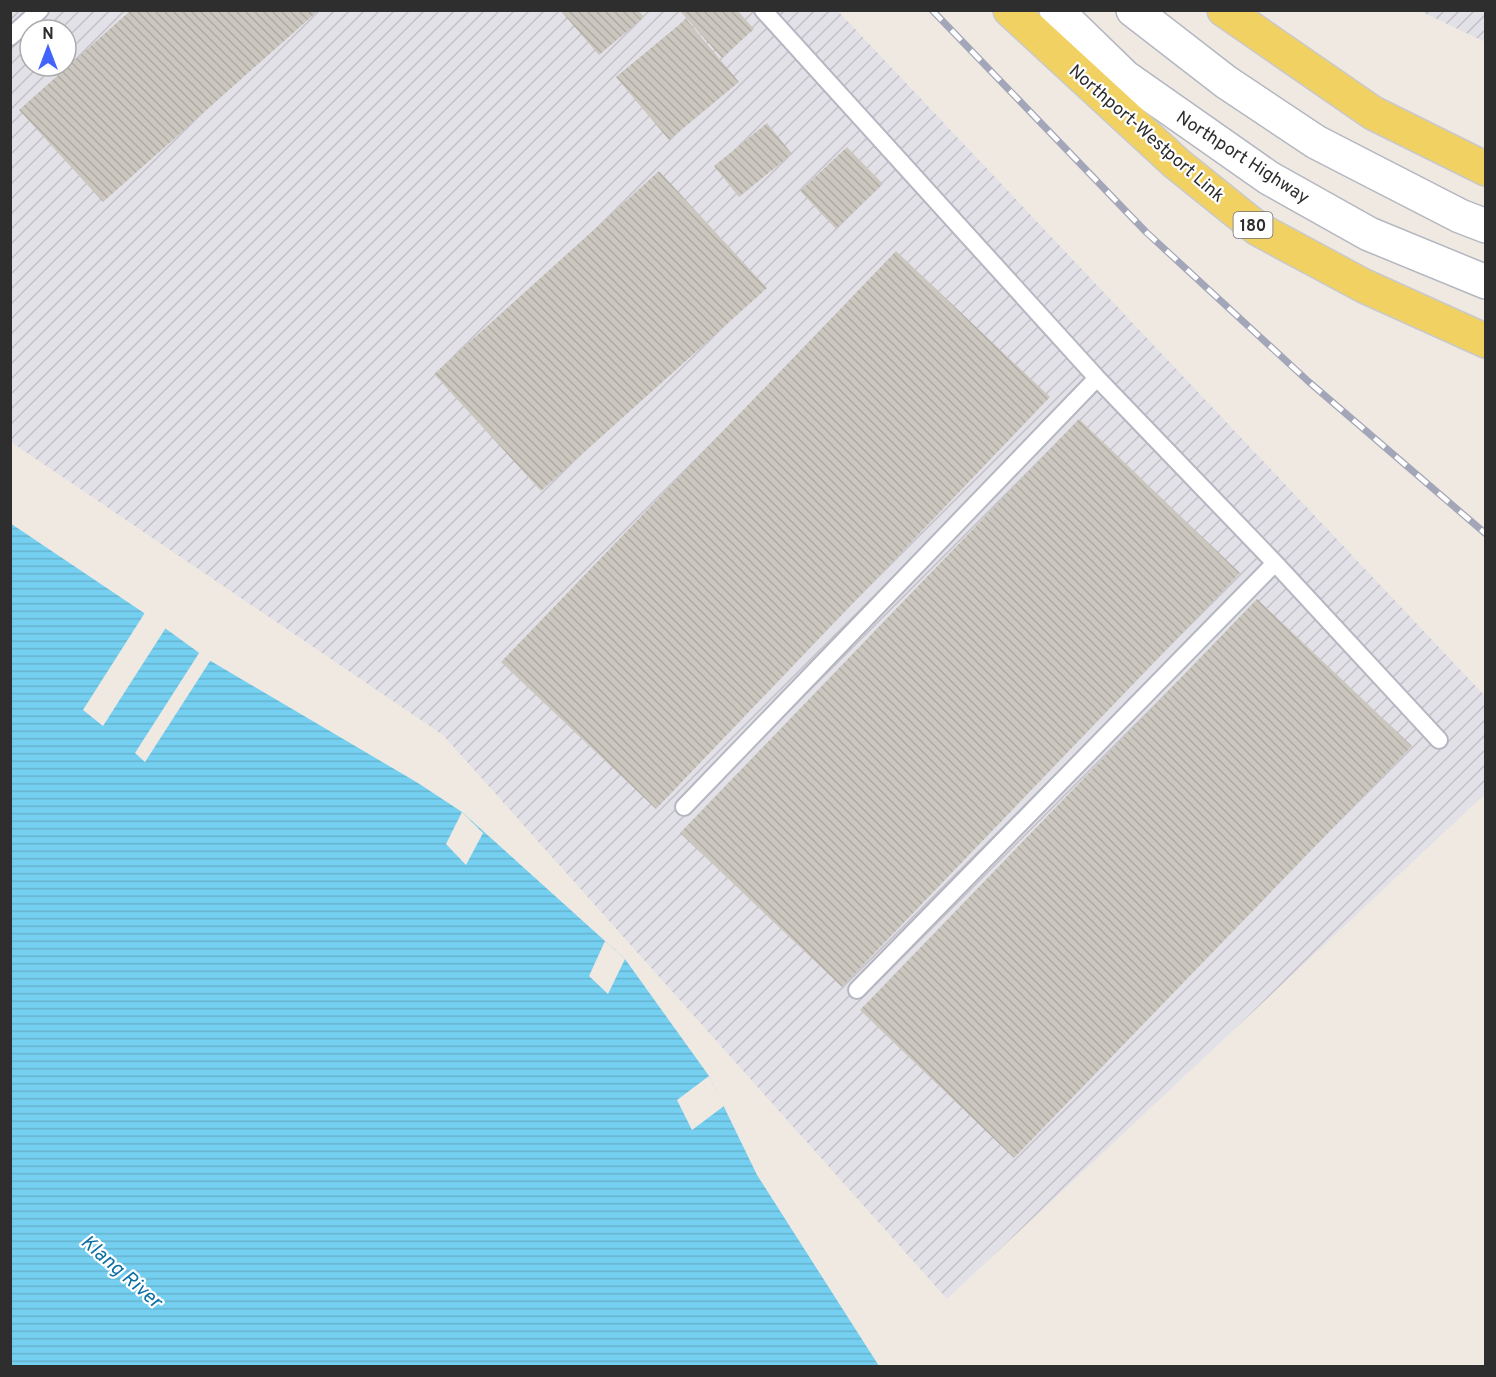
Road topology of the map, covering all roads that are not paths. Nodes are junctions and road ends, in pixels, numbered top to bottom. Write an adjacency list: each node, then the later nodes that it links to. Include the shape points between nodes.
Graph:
1 (40, 10): 7 (lane)
2 (763, 10): 12 (lane)
3 (1010, 10): 11 (main road, Northport-Westport Link / 180, via 1176,163 1258,229 1365,286)
4 (1056, 10): 10 (main road, Northport Highway, via 1125,77 1269,178 1369,234)
5 (1133, 10): 9 (main road, via 1226,82 1316,142)
6 (1224, 10): 8 (main road, via 1373,113)
7 (10, 37)
8 (1485, 169)
9 (1485, 226)
10 (1485, 282)
11 (1485, 341)
12 (1097, 378): 13 (lane); 15 (lane)
13 (1275, 563): 14 (lane); 16 (lane)
14 (1439, 740)
15 (684, 807)
16 (857, 990)

